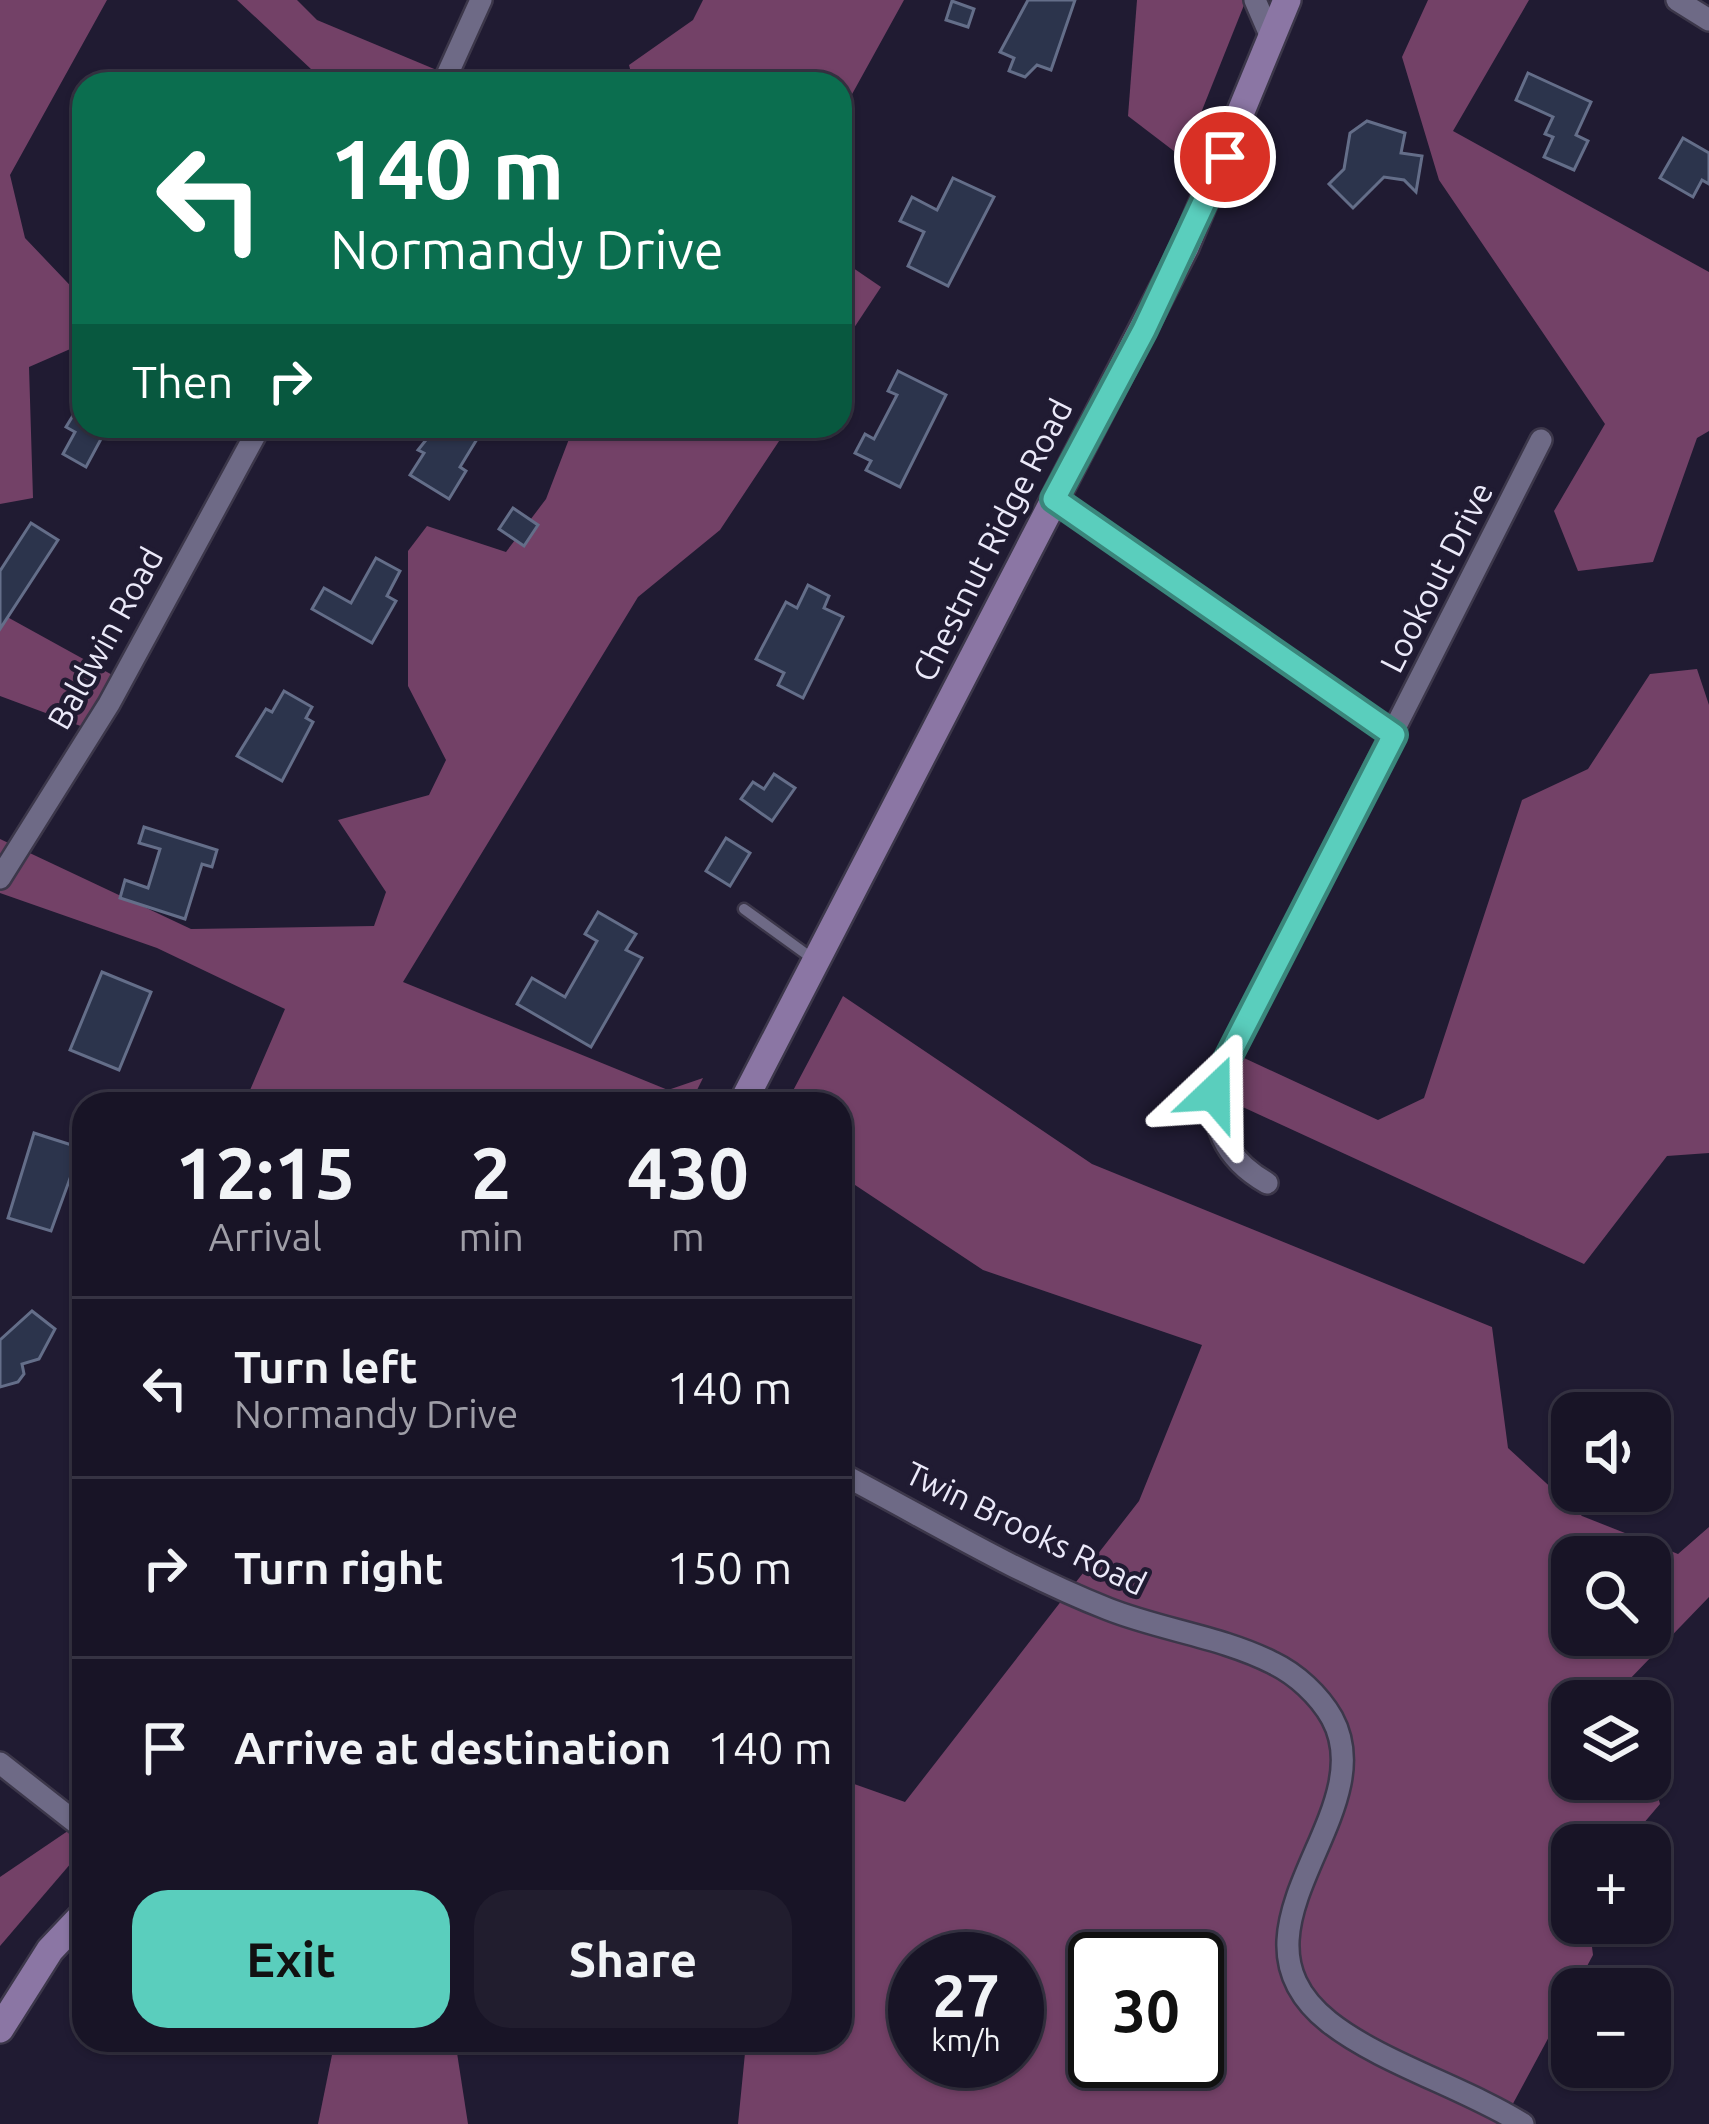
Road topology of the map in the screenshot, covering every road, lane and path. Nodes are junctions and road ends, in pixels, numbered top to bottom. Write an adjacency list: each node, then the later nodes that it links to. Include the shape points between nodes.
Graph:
1 (481, 0): 7 (street)
2 (1255, 0): 6 (street)
3 (1287, 0): 6 (main road, Chestnut Ridge Road)
4 (1677, 0): 5 (street)
5 (1709, 20)
6 (1271, 37): 10 (main road, Chestnut Ridge Road, via 1193,231)
7 (448, 72)
8 (253, 438): 12 (street, Baldwin Road, via 109,704)
9 (1541, 440): 11 (street, Lookout Drive)
10 (1054, 499): 11 (street); 14 (main road, Chestnut Ridge Road)
11 (1394, 735): 16 (street, Lookout Drive, via 1219,1075 1219,1134 1240,1165)
12 (0, 878)
13 (744, 909): 14 (lane)
14 (816, 961): 15 (main road, Chestnut Ridge Road)
15 (748, 1092)
16 (1268, 1183)
17 (852, 1479): 22 (street, Twin Brooks Road, via 1058,1587 1253,1654 1300,1680 1331,1717 1343,1760 1289,1926 1305,1995 1333,2025)
18 (0, 1763): 19 (street)
19 (72, 1820)
20 (72, 1928): 21 (main road)
21 (0, 2029)
22 (1523, 2124)

